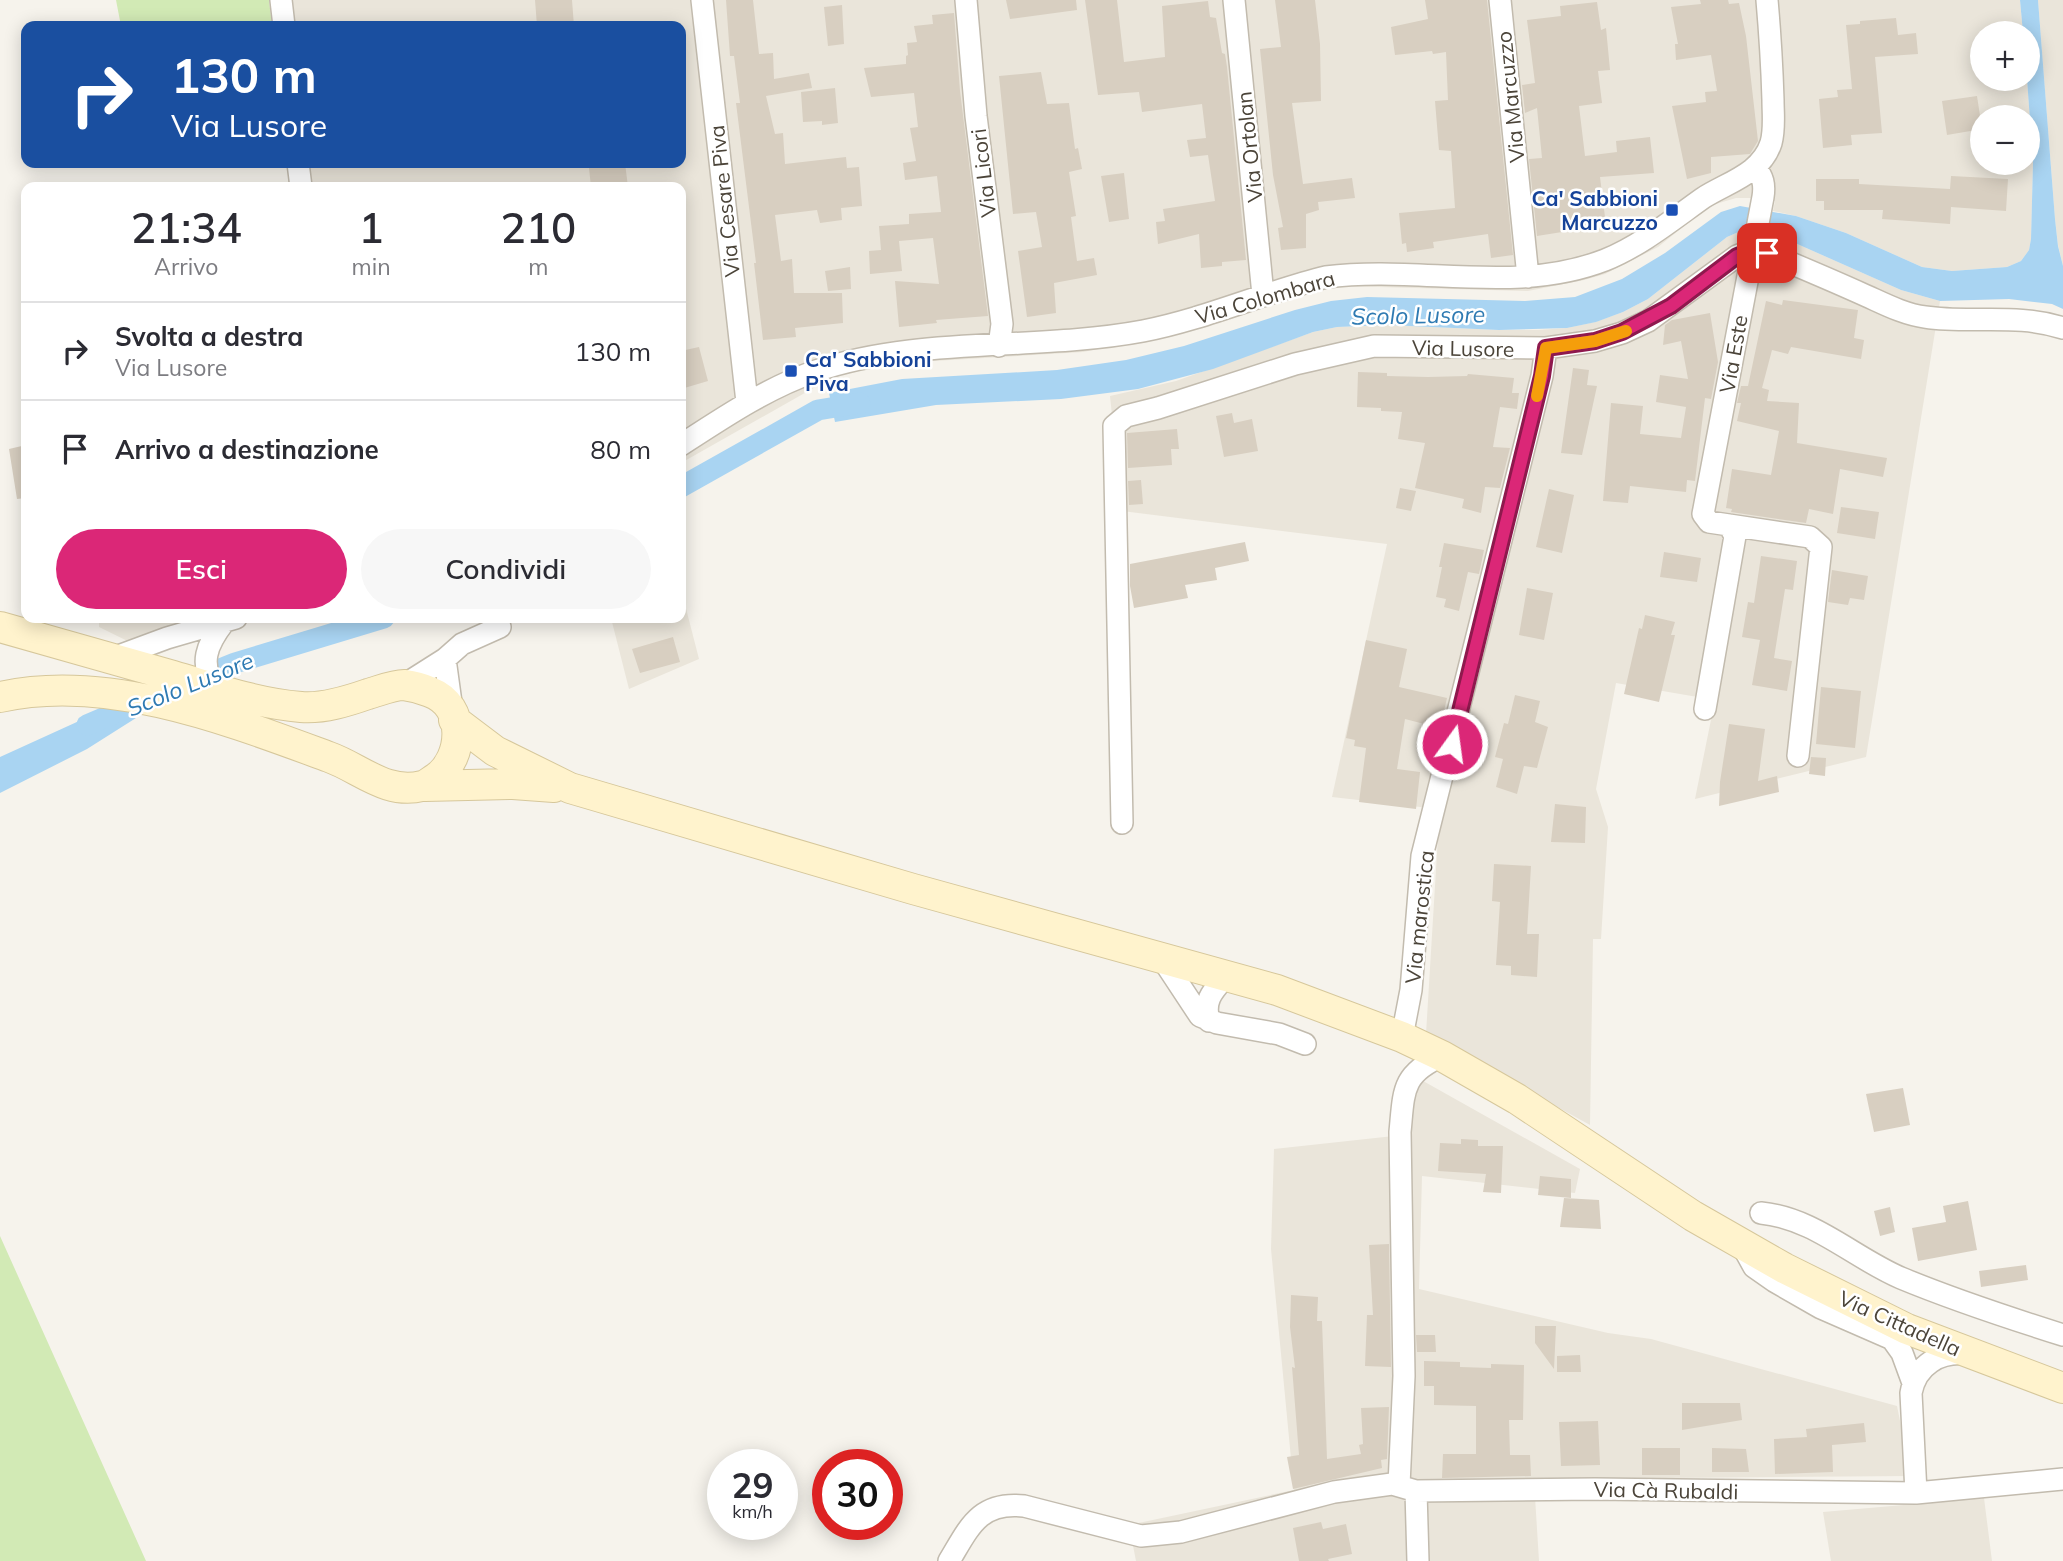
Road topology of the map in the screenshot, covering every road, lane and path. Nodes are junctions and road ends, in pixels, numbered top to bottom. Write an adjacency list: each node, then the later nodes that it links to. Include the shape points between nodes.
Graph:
1 (281, 0): 7 (street)
2 (702, 0): 15 (street, Via Cesare Piva)
3 (966, 0): 13 (street, Via Licori, via 1002,324)
4 (1234, 0): 11 (street, Via Ortolan)
5 (1500, 0): 10 (street, Via Marcuzzo)
6 (1767, 0): 8 (street, Via Colombara, via 1773,127 1768,150)
7 (283, 21)
8 (1755, 167): 9 (street, Via Este, via 1765,185); 10 (street, Via Colombara, via 1621,253 1581,268)
9 (1753, 244): 12 (street, via 1922,317 2013,318); 14 (street, Via Lusore, via 1639,325 1595,341); 17 (street, Via Este, via 1703,514 1709,523)
10 (1528, 277): 11 (street, Via Colombara, via 1356,273)
11 (1263, 295): 13 (street, Via Colombara, via 1146,331 1083,341)
12 (2063, 328)
13 (999, 346): 15 (street, Via Colombara, via 932,349 854,361 817,371)
14 (1546, 348): 32 (street, Via Lusore, via 1374,346 1295,364 1126,416 1114,426); 36 (street, Via marostica, via 1422,856 1411,990)
15 (747, 402): 16 (street, Via Colombara)
16 (686, 441)
17 (1729, 525): 27 (street, via 1735,536); 29 (street, Via Este, via 1810,537 1821,547)
18 (220, 623): 22 (street)
19 (227, 623): 24 (street, via 210,640)
20 (0, 627): 22 (main road)
21 (500, 627): 23 (street, via 473,637)
22 (113, 658): 24 (main road, via 173,676)
23 (445, 659): 25 (street); 28 (street)
24 (211, 677): 25 (main road, via 261,702 306,708)
25 (404, 685): 28 (main road, via 433,693)
26 (0, 697): 30 (main road, via 46,690 157,702 332,758 398,788)
27 (1705, 709)
28 (453, 715): 30 (main road, via 457,750 446,771); 31 (main road, via 495,751)
29 (1798, 756)
30 (425, 786): 31 (main road)
31 (570, 788): 33 (main road, Via Cittadella)
32 (1122, 823)
33 (1161, 957): 34 (main road, Via Cittadella); 35 (street, via 1194,1011)
34 (1226, 976): 35 (street, via 1210,994); 36 (main road, Via Cittadella)
35 (1209, 1021): 37 (street, via 1279,1034)
36 (1402, 1037): 38 (main road, Via Cittadella)
37 (1305, 1044)
38 (1442, 1056): 40 (main road, Via Cittadella, via 1517,1099); 46 (street, via 1416,1070 1408,1082 1400,1132)
39 (1761, 1213): 41 (street, via 1793,1219 1898,1277)
40 (1742, 1245): 42 (main road, Via Cittadella, via 1860,1307); 43 (street, via 1754,1267 1774,1281 1892,1339)
41 (2063, 1335)
42 (1972, 1354): 43 (street, via 1949,1353 1934,1359); 44 (main road, Via Cittadella)
43 (1913, 1382): 47 (street)
44 (2063, 1388)
45 (2063, 1479): 47 (street, Via Cà Rubaldi)
46 (1408, 1488): 47 (street, Via Cà Rubaldi); 48 (street, Via Cà Rubaldi, via 1383,1484 1334,1492 1159,1536 1001,1505 972,1524); 49 (street)
47 (1916, 1493)
48 (948, 1561)
49 (1418, 1561)

